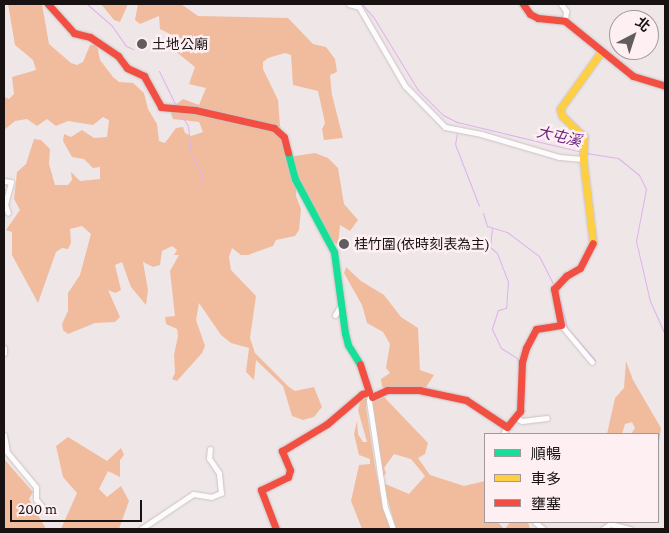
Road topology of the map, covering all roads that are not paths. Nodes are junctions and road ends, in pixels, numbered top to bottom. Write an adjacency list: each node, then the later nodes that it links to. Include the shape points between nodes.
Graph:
1 (48, 4): 11 (street, via 74,33 90,37 118,56 127,68 144,76 161,106 260,123 274,128 284,137 295,179 334,252)
2 (349, 4): 8 (street, via 359,7 406,86 444,127 482,134 559,157)
3 (523, 4): 5 (street, via 530,14 538,18)
4 (561, 4): 5 (street, via 566,11)
5 (565, 21): 6 (street)
6 (601, 52): 7 (street, via 633,76); 8 (street, via 560,109 562,116 584,137)
7 (665, 86)
8 (583, 157): 13 (street, via 592,242 580,268 555,287)
9 (4, 181): 10 (street, via 11,182 5,204)
10 (8, 213)
11 (343, 303): 12 (street); 17 (street, via 348,345 364,370)
12 (335, 315)
13 (561, 326): 16 (street); 18 (street, via 534,332 522,362 522,396 520,411)
14 (4, 348): 15 (street)
15 (4, 353)
16 (592, 362)
17 (371, 395): 20 (street, via 387,390 419,390 456,398 494,417); 25 (street, via 362,394 327,424 282,451 290,470 288,477 261,490); 26 (street, via 369,401 385,507)
18 (515, 417): 19 (street, via 522,421); 20 (street)
19 (547, 418)
20 (505, 431)
21 (4, 435): 23 (street, via 6,452 32,481 36,499)
22 (210, 449): 24 (street, via 209,458 219,473 223,490 219,496 193,494)
23 (42, 508)
24 (141, 529)
25 (276, 529)
26 (393, 529)
27 (602, 529): 28 (street, via 610,524)
28 (630, 529)

